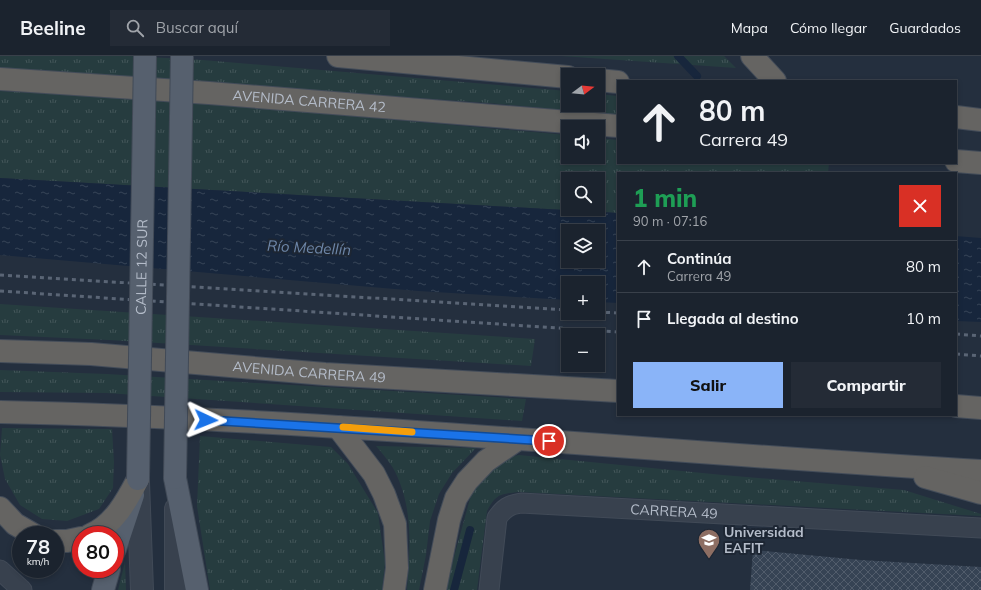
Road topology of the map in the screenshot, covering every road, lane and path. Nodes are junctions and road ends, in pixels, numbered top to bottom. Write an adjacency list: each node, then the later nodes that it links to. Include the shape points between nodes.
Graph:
1 (145, 56): 25 (main road, CALLE 12 SUR, bridge)
2 (182, 56): 24 (main road, bridge)
3 (338, 56): 5 (highway)
4 (752, 56): 7 (highway)
5 (561, 76)
6 (0, 78): 12 (highway, AVENIDA CARRERA 42)
7 (774, 80)
8 (605, 81): 9 (highway)
9 (617, 82)
10 (957, 117): 11 (highway)
11 (981, 120)
12 (617, 126)
13 (957, 161): 14 (highway)
14 (981, 163)
15 (0, 351): 16 (highway, AVENIDA CARRERA 49, via 91,354 325,374)
16 (617, 391)
17 (957, 406): 18 (highway)
18 (981, 408)
19 (0, 413): 20 (highway, via 85,414)
20 (338, 427): 21 (highway); 39 (highway, via 374,474 395,524 397,568)
21 (518, 439): 22 (highway); 40 (highway, via 486,461 467,481 456,498)
22 (882, 466): 23 (highway); 26 (highway)
23 (981, 471)
24 (176, 478): 37 (street); 38 (main road)
25 (138, 479): 29 (highway, via 127,500); 30 (main road, CALLE 12 SUR); 36 (street, CALLE 12 SUR)
26 (981, 492)
27 (0, 508): 28 (highway)
28 (18, 526)
29 (105, 526)
30 (123, 526)
31 (981, 528): 41 (street, CARRERA 49, via 521,503 510,505 497,518)
32 (0, 570): 34 (street)
33 (106, 578): 35 (main road)
34 (22, 590)
35 (103, 590)
36 (142, 590)
37 (176, 590)
38 (197, 590)
39 (394, 590)
40 (435, 590)
41 (489, 590)

